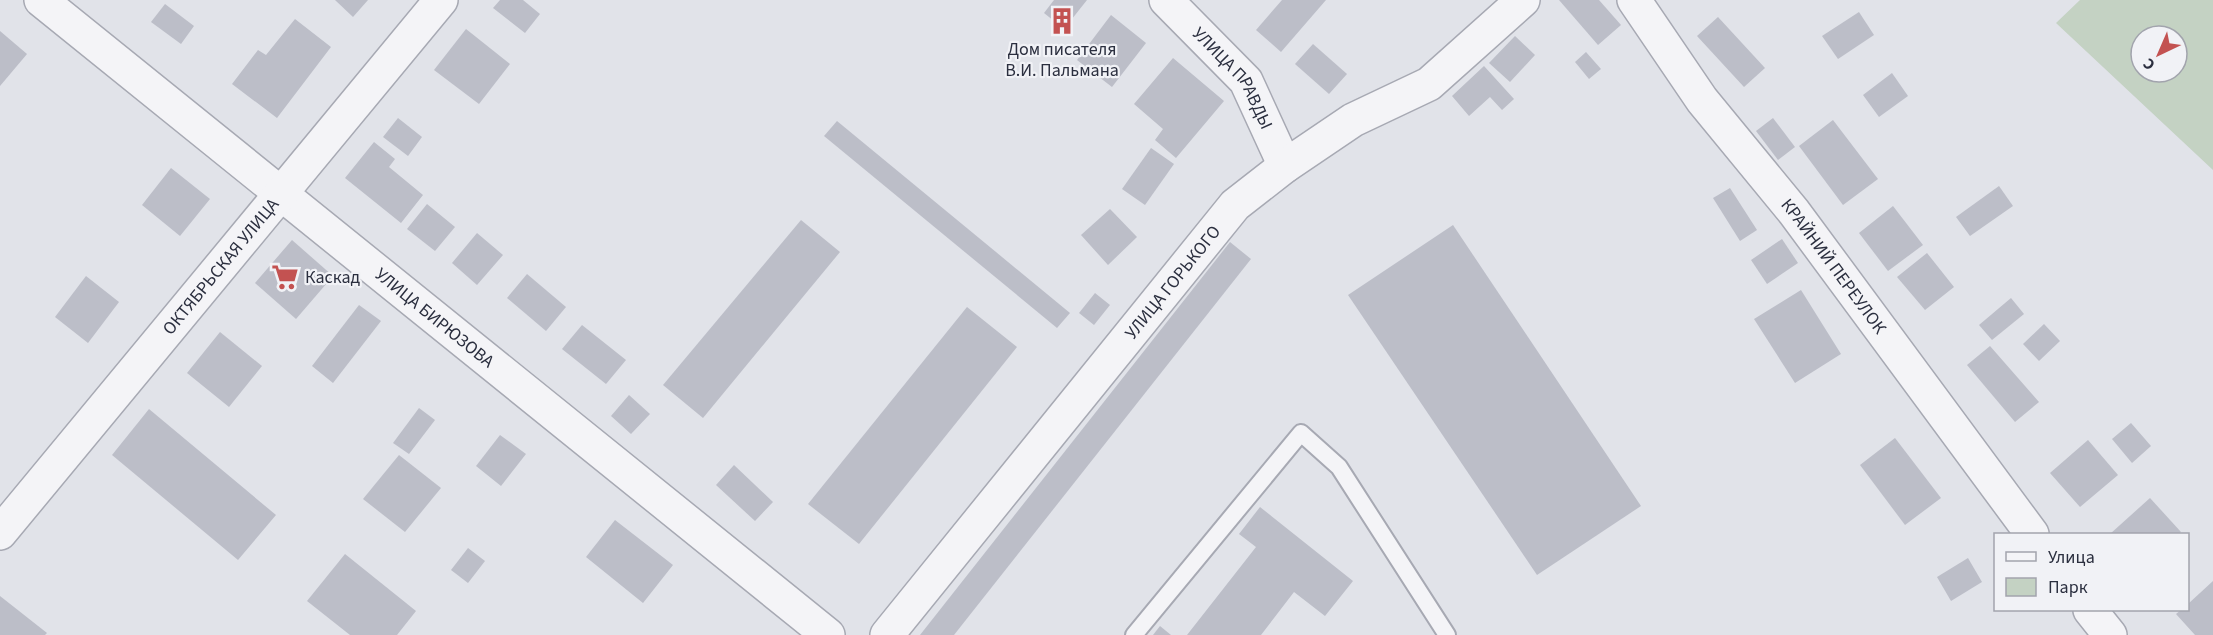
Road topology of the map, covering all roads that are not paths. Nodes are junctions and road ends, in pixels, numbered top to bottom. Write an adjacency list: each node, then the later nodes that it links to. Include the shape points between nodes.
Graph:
1 (41, 0): 7 (street, УЛИЦА БИРЮЗОВА)
2 (441, 0): 7 (street, ОКТЯБРЬСКАЯ УЛИЦА)
3 (1166, 0): 6 (street, УЛИЦА ПРАВДЫ, via 1246,81)
4 (1523, 0): 6 (street, УЛИЦА ГОРЬКОГО, via 1429,84 1353,120)
5 (1634, 0): 9 (street, КРАЙНИЙ ПЕРЕУЛОК, via 1702,99 1794,212)
6 (1285, 166): 12 (street, УЛИЦА ГОРЬКОГО, via 1235,205)
7 (281, 193): 8 (street, ОКТЯБРЬСКАЯ УЛИЦА); 11 (street, УЛИЦА БИРЮЗОВА)
8 (0, 533)
9 (2031, 533)
10 (2092, 611): 15 (street)
11 (828, 635)
12 (887, 635)
13 (1134, 635): 14 (lane, via 1301,433 1339,466)
14 (1447, 635)
15 (2110, 635)

